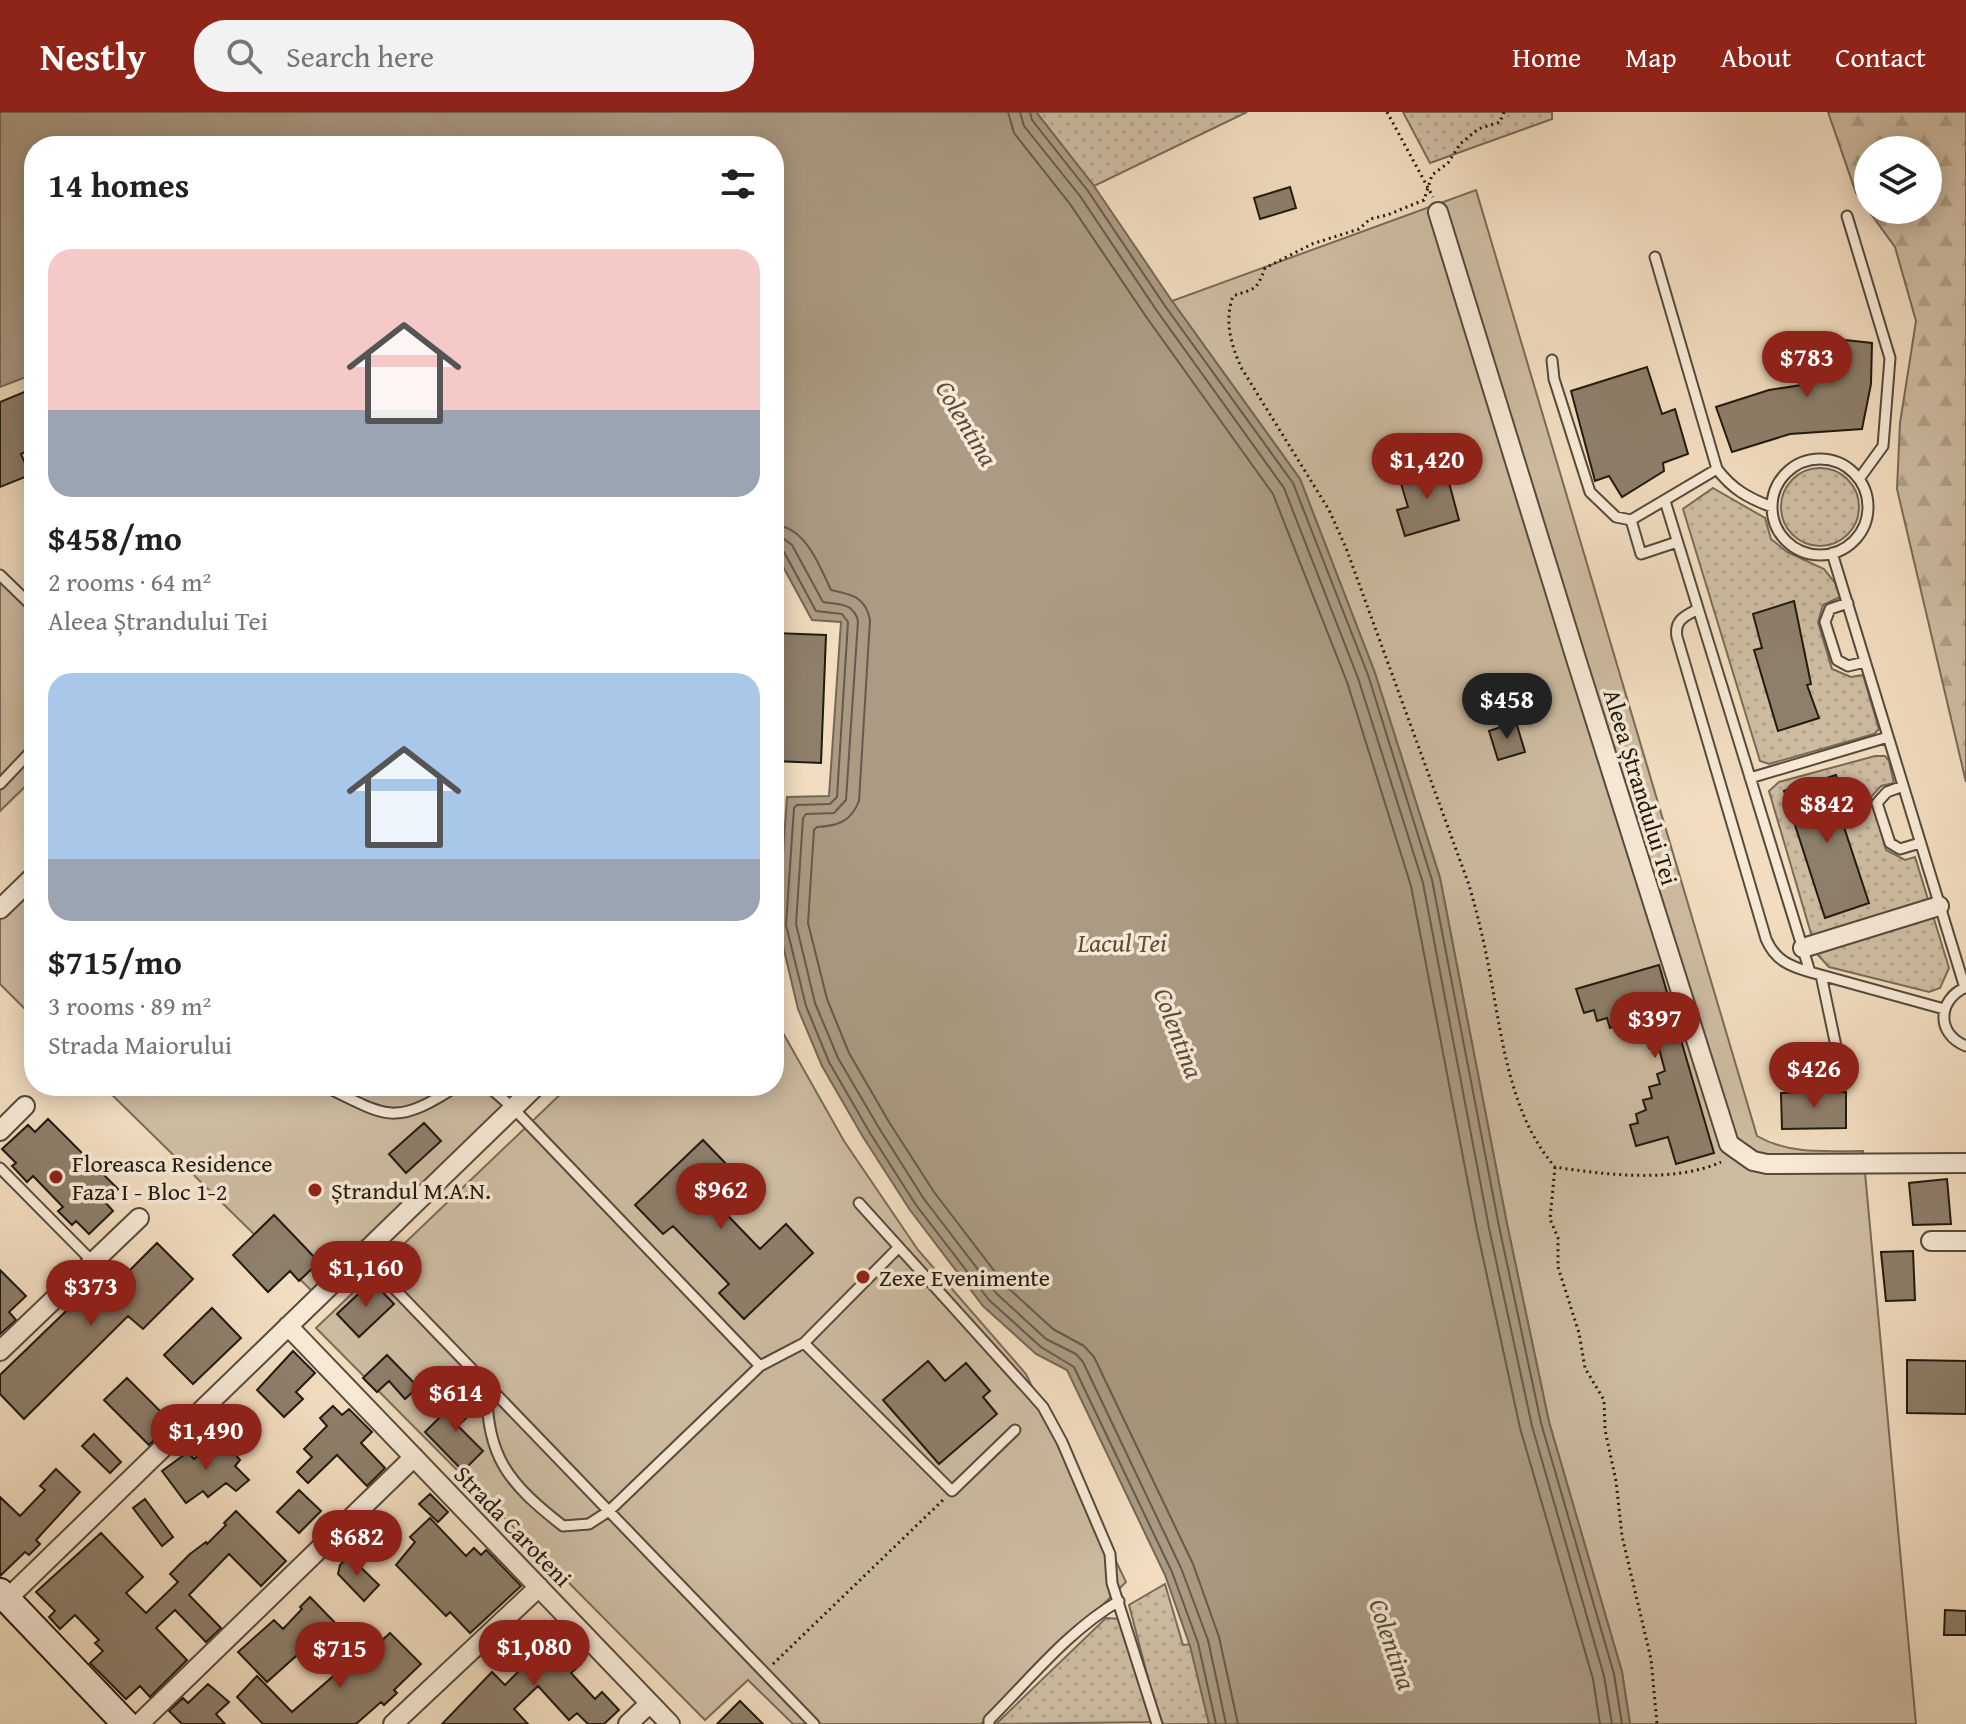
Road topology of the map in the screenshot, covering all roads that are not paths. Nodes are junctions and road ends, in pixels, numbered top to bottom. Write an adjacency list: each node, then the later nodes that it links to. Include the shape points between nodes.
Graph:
1 (1438, 212): 40 (street, Aleea Ștrandului Tei, via 1729,1144 1753,1161 1781,1165)
2 (1847, 216): 6 (lane, via 1890,358 1883,446)
3 (1655, 257): 5 (lane)
4 (1552, 360): 9 (lane, via 1590,492 1616,517)
5 (1717, 469): 7 (lane); 8 (lane, via 1729,485)
6 (1859, 479): 8 (lane, via 1835,461 1805,461 1781,478); 11 (lane, via 1866,493 1865,523 1846,547)
7 (1665, 501): 9 (lane); 10 (lane)
8 (1772, 507): 11 (lane, via 1780,534 1790,545 1817,555)
9 (1631, 520): 10 (lane, via 1641,554)
10 (1677, 542): 15 (lane)
11 (1832, 553): 14 (lane)
12 (0, 575): 13 (lane)
13 (24, 598)
14 (1848, 603): 16 (lane); 16 (lane, via 1830,609 1825,622 1837,660 1848,666)
15 (1698, 609): 19 (lane); 27 (lane, via 1677,624 1677,637 1766,939 1776,957)
16 (1865, 662): 17 (lane)
17 (1888, 737): 19 (lane); 21 (lane)
18 (24, 759): 20 (lane)
19 (1750, 778): 26 (lane)
20 (0, 784)
21 (1903, 786): 22 (lane); 22 (lane, via 1877,803 1890,843 1900,849)
22 (1920, 843): 24 (lane)
23 (24, 886): 25 (street)
24 (1939, 906): 26 (street); 29 (lane)
25 (0, 909)
26 (1803, 948): 27 (lane)
27 (1810, 972): 28 (lane)
28 (1821, 975): 30 (lane); 32 (lane)
29 (1965, 988): 30 (lane, via 1955,992)
30 (1944, 1009): 31 (lane, via 1949,1035)
31 (1966, 1046)
32 (1844, 1084)
33 (346, 1096): 34 (lane, via 398,1114)
34 (442, 1096)
35 (499, 1096): 38 (lane)
36 (526, 1096): 38 (street)
37 (25, 1106): 39 (street)
38 (513, 1108): 47 (street); 52 (lane)
39 (0, 1131)
40 (1966, 1163)
41 (0, 1168): 48 (lane)
42 (859, 1203): 46 (lane)
43 (139, 1218): 48 (street)
44 (1931, 1241): 45 (street)
45 (1966, 1241)
46 (898, 1248): 50 (lane); 59 (lane, via 1043,1407 1110,1554)
47 (362, 1255): 49 (street); 53 (lane)
48 (93, 1262): 51 (street)
49 (288, 1326): 55 (street, Strada Caroteni); 58 (street)
50 (804, 1343): 52 (lane); 54 (lane, via 952,1491)
51 (0, 1351)
52 (760, 1366): 56 (lane)
53 (487, 1385): 56 (lane); 56 (lane, via 486,1414 496,1455 529,1500 563,1526 589,1524)
54 (1015, 1430)
55 (414, 1457): 57 (street, Strada Caroteni); 62 (street)
56 (609, 1511): 66 (lane)
57 (539, 1587): 60 (street, Strada Caroteni); 63 (street)
58 (3, 1596): 61 (street)
59 (1119, 1601): 67 (lane, via 1066,1642); 68 (lane)
60 (650, 1703): 64 (street); 65 (street, Strada Caroteni)
61 (126, 1724)
62 (139, 1724)
63 (393, 1724)
64 (628, 1724)
65 (670, 1724)
66 (814, 1724)
67 (989, 1724)
68 (1157, 1724)

